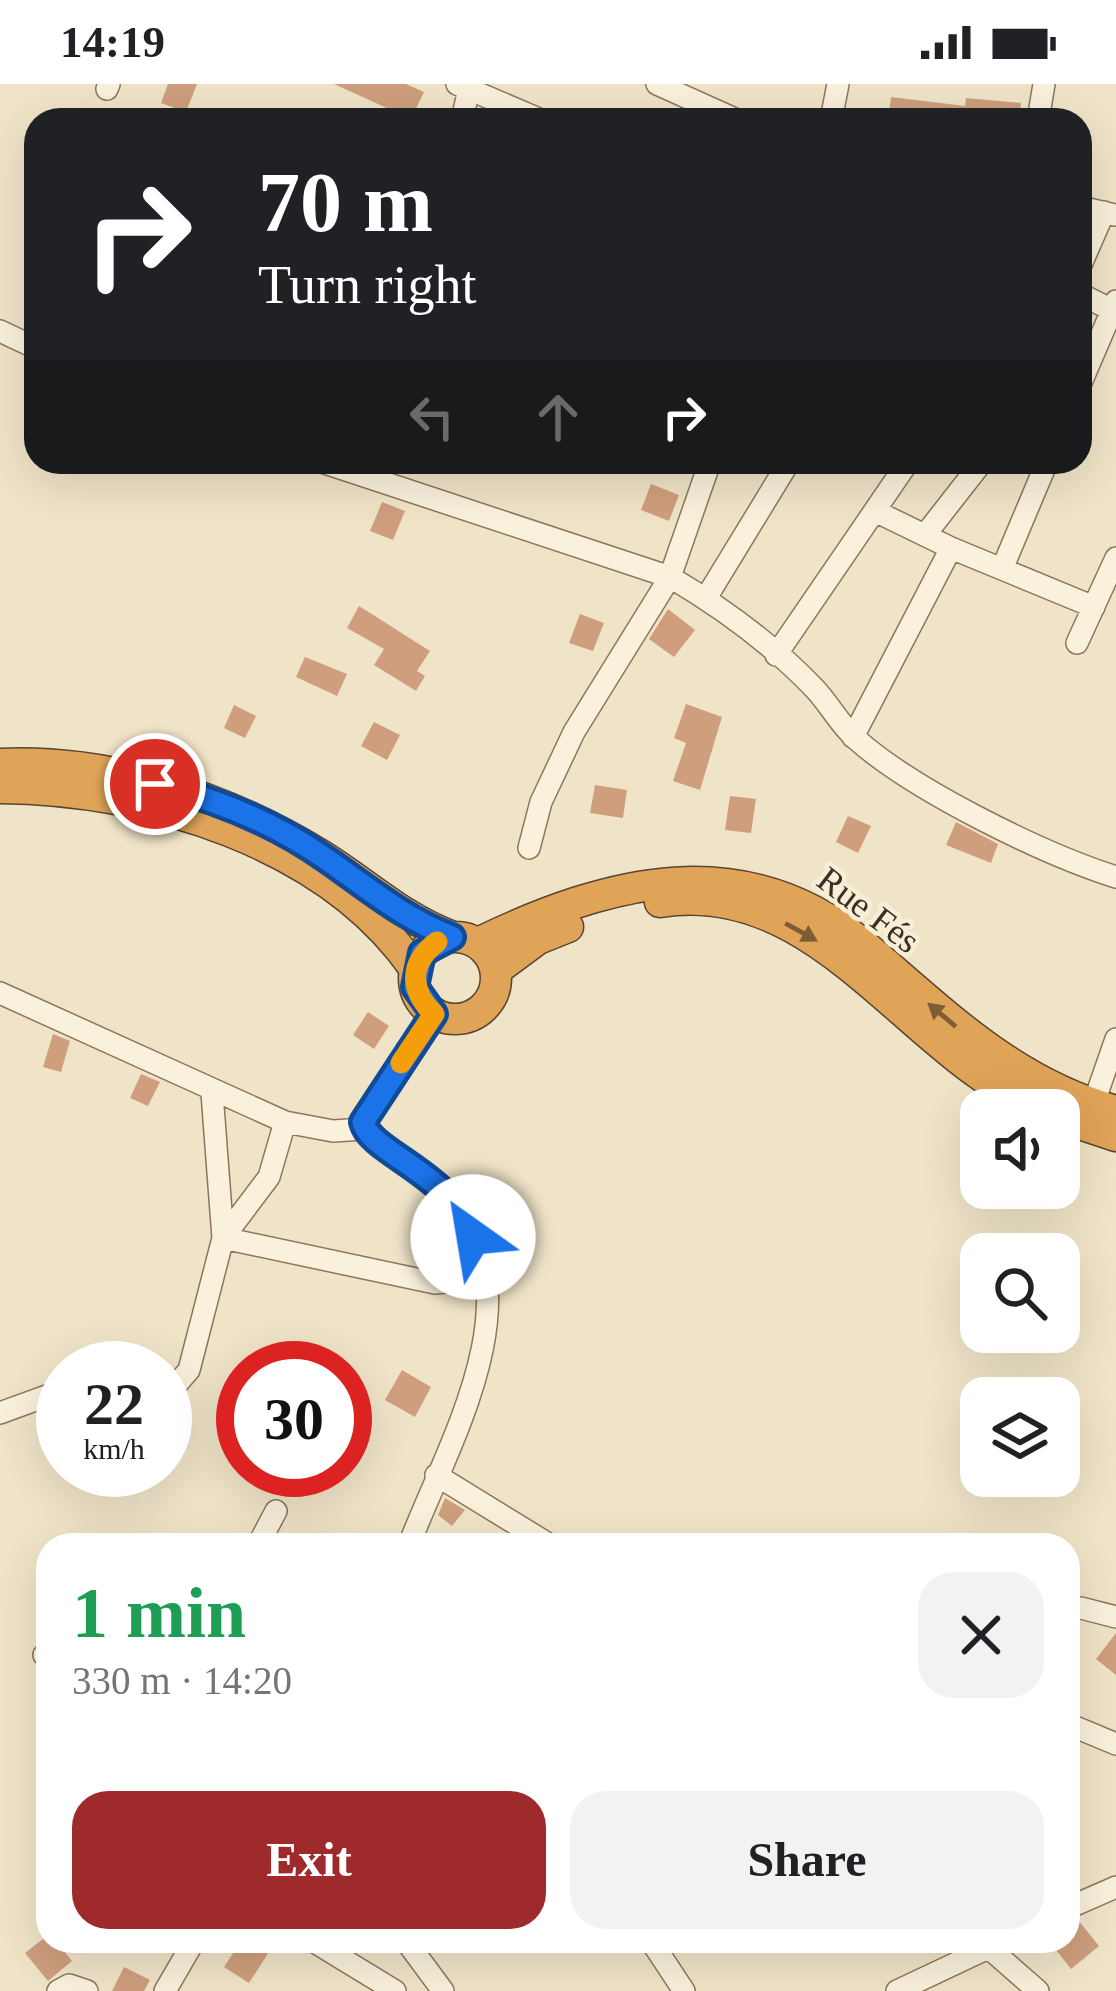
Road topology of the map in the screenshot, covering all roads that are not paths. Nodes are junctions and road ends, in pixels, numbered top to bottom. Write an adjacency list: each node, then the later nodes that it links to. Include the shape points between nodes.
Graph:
1 (657, 84): 4 (street)
2 (465, 86): 3 (street)
3 (514, 108)
4 (699, 108)
5 (1110, 214): 6 (street)
6 (1092, 246)
7 (1115, 307): 8 (street)
8 (1092, 359)
9 (358, 474): 20 (street)
10 (706, 474): 20 (street)
11 (782, 474): 21 (street)
12 (898, 474): 15 (street)
13 (973, 474): 16 (street)
14 (1043, 474): 19 (street)
15 (875, 511): 16 (street); 24 (street)
16 (925, 535): 17 (street)
17 (951, 548): 19 (street); 25 (street)
18 (1116, 558): 22 (street)
19 (1002, 569): 22 (street)
20 (670, 577): 21 (street); 28 (street, via 574,732)
21 (706, 598): 24 (street)
22 (1094, 607): 23 (street)
23 (1077, 643)
24 (776, 655): 25 (street)
25 (854, 737): 29 (street, via 1006,829)
26 (0, 764): 30 (highway, via 83,769 191,793 293,839 405,917)
27 (0, 788): 31 (highway, via 115,797 248,841 368,915)
28 (529, 848)
29 (1116, 877)
30 (465, 940): 31 (highway, via 422,953); 32 (highway); 38 (highway, Rue Fés, one-way to 30, via 1023,1074 837,925 752,884 628,889)
31 (415, 970): 34 (highway, via 422,1002)
32 (496, 970): 34 (highway, via 486,1006 452,1019); 36 (highway, Rue Fés, one-way to 36, via 538,939 610,914 668,901 756,909 813,937 936,1044)
33 (0, 993): 37 (street)
34 (434, 1014): 40 (street)
35 (1116, 1039): 38 (street)
36 (1008, 1089)
37 (212, 1094): 39 (street); 43 (street)
38 (1105, 1108)
39 (285, 1122): 40 (street, via 333,1131); 43 (street, via 268,1177)
40 (365, 1123): 44 (street, via 446,1190 468,1222)
41 (1080, 1124): 42 (highway)
42 (1116, 1136)
43 (223, 1238): 44 (street, via 435,1283); 45 (street)
44 (484, 1278): 48 (street, via 483,1361)
45 (192, 1355)
46 (36, 1400): 47 (street)
47 (0, 1413)
48 (436, 1475): 51 (street); 52 (street)
49 (276, 1511): 50 (street)
50 (264, 1533)
51 (414, 1533)
52 (529, 1533)
53 (1081, 1608): 54 (street)
54 (1116, 1617)
55 (1080, 1729): 56 (street)
56 (1116, 1744)
57 (1116, 1887): 58 (street)
58 (1080, 1903)
59 (187, 1953): 69 (street)
60 (331, 1953): 66 (street)
61 (415, 1953): 70 (street)
62 (659, 1953): 71 (street)
63 (983, 1953): 65 (street)
64 (1003, 1953): 73 (street)
65 (931, 1984): 72 (street)
66 (386, 1989)
67 (58, 1991): 68 (street)
68 (87, 1991)
69 (165, 1991)
70 (443, 1991)
71 (684, 1991)
72 (897, 1991)
73 (1038, 1991)

